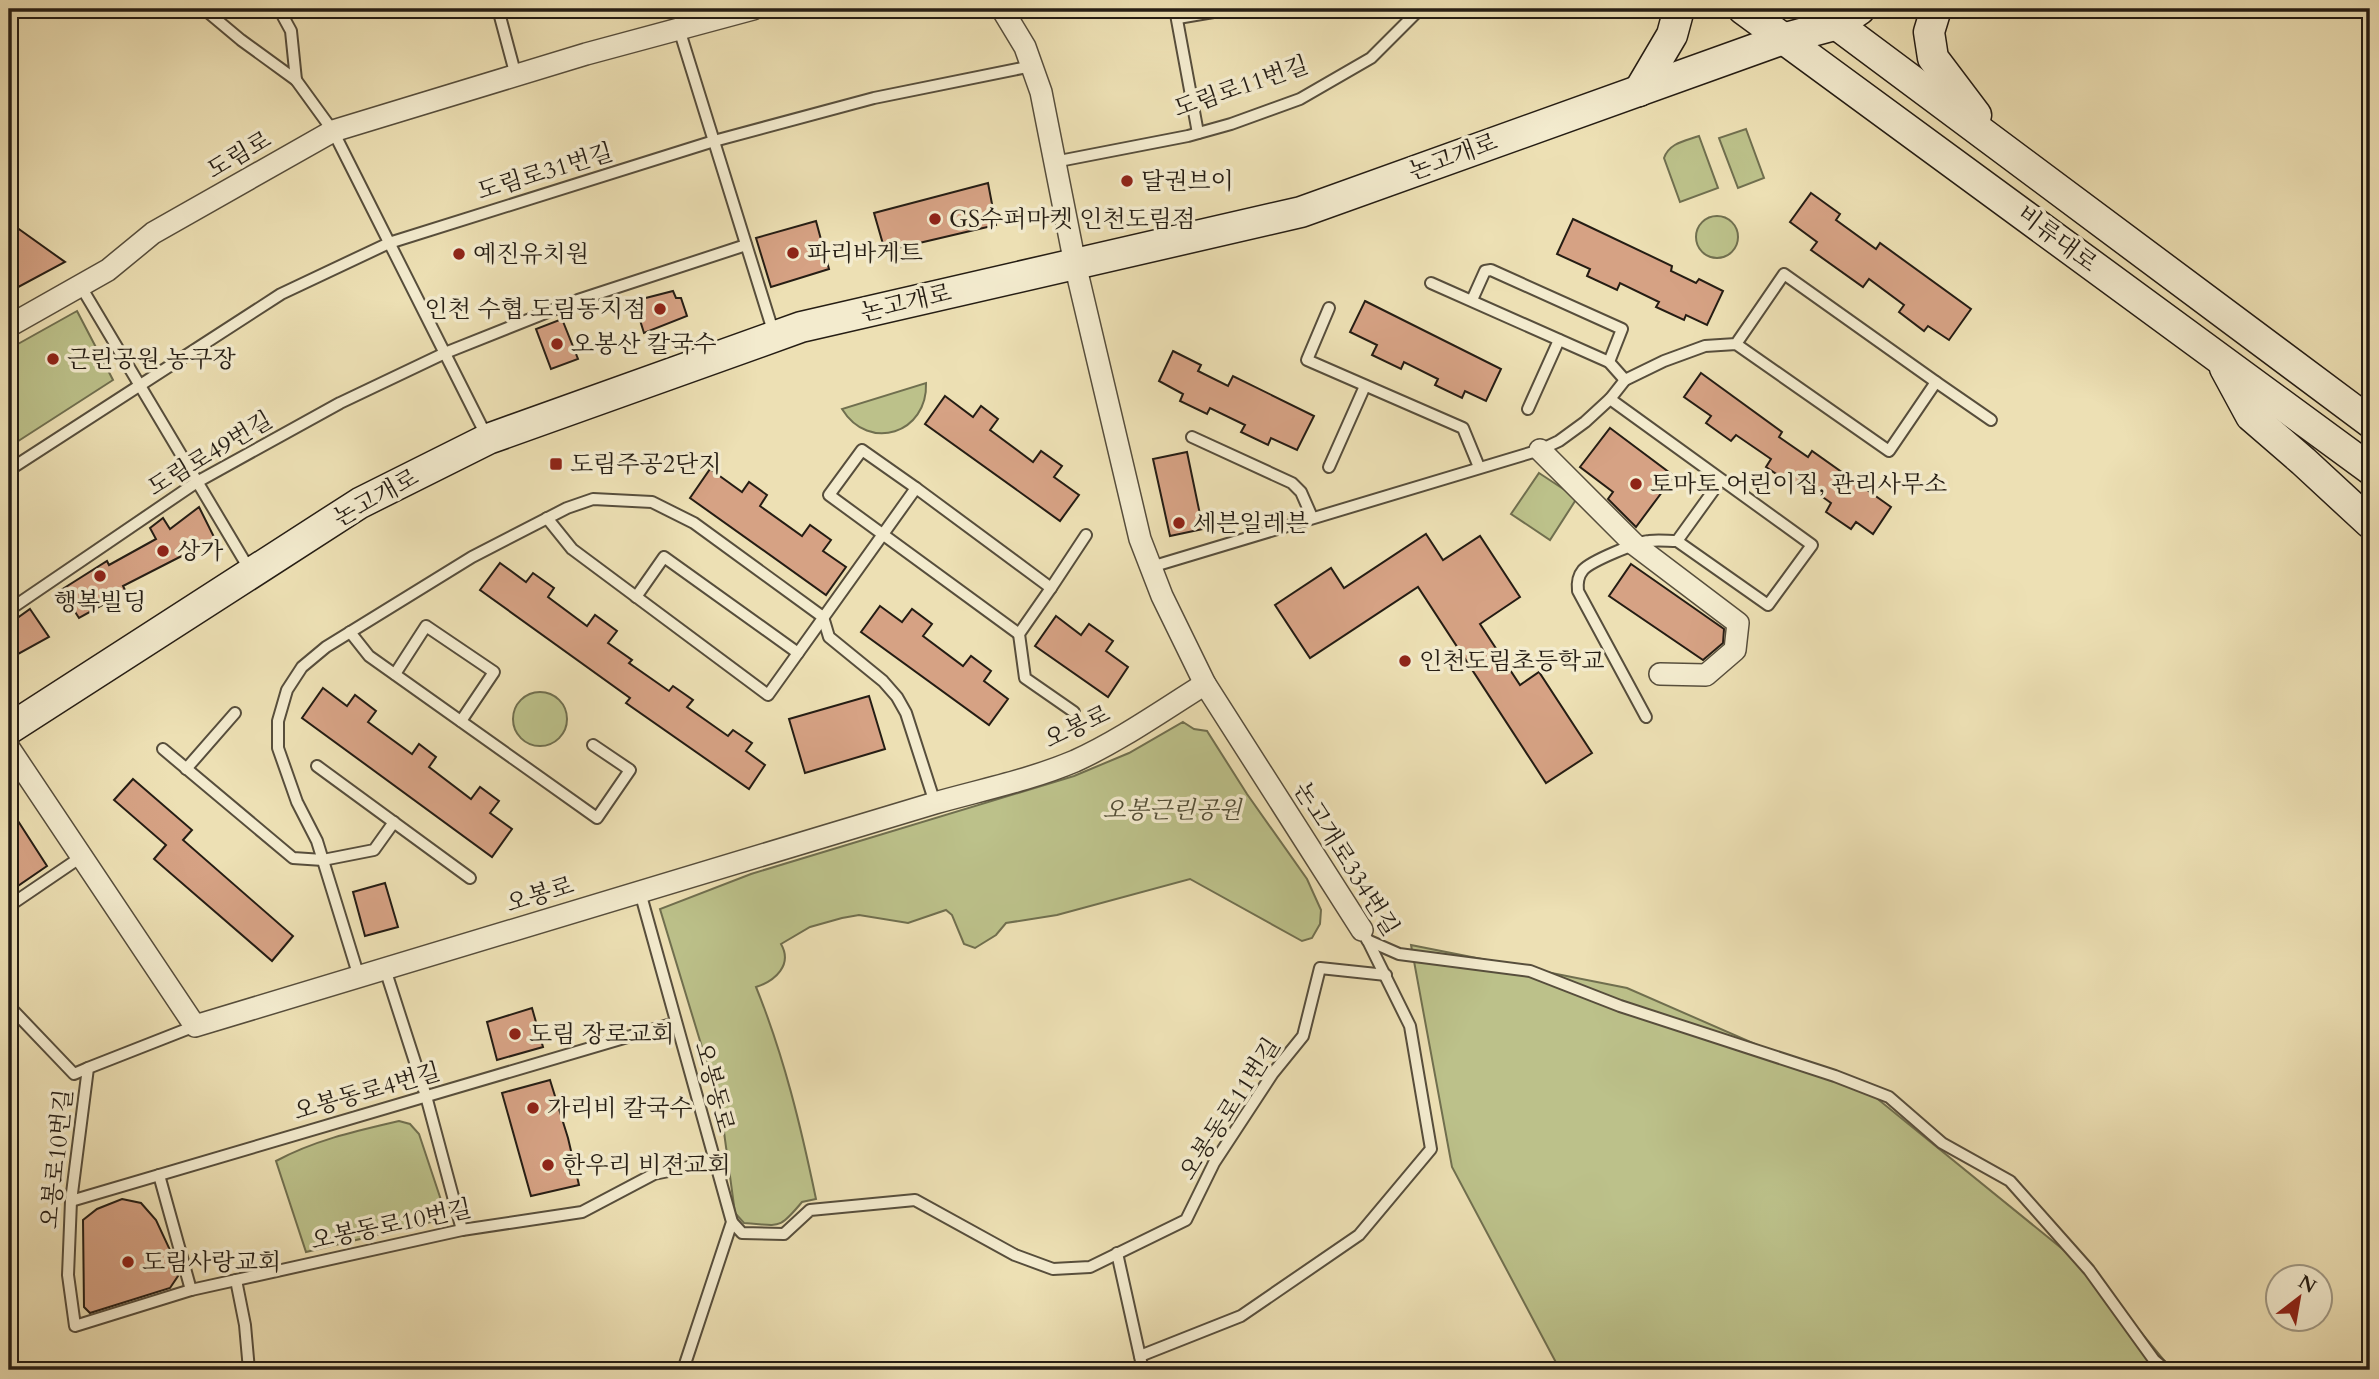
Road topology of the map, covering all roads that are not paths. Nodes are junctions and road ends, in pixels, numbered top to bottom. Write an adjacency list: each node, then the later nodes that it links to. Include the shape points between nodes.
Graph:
1 (204, 9): 17 (lane)
2 (279, 9): 17 (lane, via 291,31)
3 (499, 9): 16 (lane)
4 (753, 9): 13 (street, 도림로)
5 (1002, 9): 15 (street)
6 (1231, 9): 11 (lane)
7 (1420, 9): 20 (lane, 도림로11번길, via 1371,58 1342,76 1300,99)
8 (1679, 9): 18 (main road, via 1672,34)
9 (1744, 9): 14 (main road, 비류대로)
10 (1936, 9): 22 (main road, via 1929,32 1933,58)
11 (1176, 13): 20 (lane)
12 (1838, 14): 14 (main road, 논고개로); 22 (main road, 비류대로)
13 (679, 29): 16 (street, 도림로); 21 (lane)
14 (1786, 38): 18 (main road, 논고개로); 37 (main road, 비류대로)
15 (1032, 66): 21 (lane, 도림로31번길, via 874,98); 23 (street)
16 (516, 76): 19 (street, 도림로)
17 (296, 80): 19 (lane)
18 (1639, 91): 26 (main road, 논고개로, via 1301,212)
19 (333, 131): 24 (lane); 28 (street, 도림로, via 153,233 108,270)
20 (1198, 133): 23 (lane, 도림로11번길)
21 (714, 141): 24 (lane, 도림로31번길); 25 (lane)
22 (1997, 144): 43 (main road, 비류대로)
23 (1054, 162): 26 (street)
24 (389, 243): 35 (lane); 40 (lane, via 281,294)
25 (746, 245): 32 (lane); 35 (lane, via 578,300)
26 (1075, 264): 32 (main road, 논고개로, via 801,327); 67 (street, 논고개로334번길)
27 (1431, 283): 29 (lane)
28 (80, 285): 31 (street, 도림로); 40 (lane)
29 (1472, 300): 33 (lane); 36 (lane, via 1485,271 1491,270 1622,329)
30 (1329, 308): 41 (lane, via 1307,360)
31 (9, 326)
32 (775, 337): 50 (main road, 논고개로)
33 (1559, 340): 36 (lane); 44 (lane)
34 (1736, 344): 38 (lane, via 1705,346); 39 (lane, via 1784,274); 39 (lane, via 1889,452)
35 (445, 354): 50 (lane); 57 (lane, 도림로49번길, via 340,403)
36 (1609, 362): 38 (lane)
37 (2221, 362): 48 (main road, 비류대로); 62 (main road, via 2251,416)
38 (1625, 380): 42 (lane)
39 (1936, 382): 46 (lane)
40 (140, 385): 55 (lane); 57 (lane)
41 (1365, 386): 52 (lane); 53 (lane, via 1463,428)
42 (1610, 399): 51 (lane, via 1568,435); 56 (lane)
43 (2339, 400): 45 (main road); 47 (main road, 비류대로)
44 (1528, 409)
45 (2370, 414)
46 (1991, 420)
47 (2370, 422)
48 (2316, 431): 54 (main road, 비류대로); 59 (main road)
49 (1192, 437): 60 (lane, via 1292,483)
50 (488, 439): 68 (main road, 논고개로, via 360,503)
51 (1540, 450): 53 (lane); 66 (street)
52 (1329, 467)
53 (1479, 467): 60 (lane)
54 (2370, 469)
55 (9, 470)
56 (1721, 480): 65 (lane); 65 (lane, via 1812,545 1768,605)
57 (197, 482): 68 (lane); 71 (lane, 도림로49번길)
58 (916, 488): 63 (lane); 63 (lane, via 862,450 829,495); 69 (lane)
59 (2370, 488)
60 (1312, 517): 67 (lane)
61 (547, 519): 70 (lane, via 572,549); 72 (lane, via 593,499 652,502 694,523); 73 (lane, via 472,557)
62 (2370, 523)
63 (883, 534): 72 (lane); 74 (lane)
64 (1086, 535): 69 (lane)
65 (1677, 541): 66 (lane)
66 (1635, 545): 77 (street, via 1738,623 1735,650 1706,675); 81 (lane, via 1586,567 1577,585)
67 (1150, 567): 78 (street, 논고개로334번길)
68 (251, 572): 83 (main road, 논고개로)
69 (1051, 588): 74 (lane)
70 (636, 597): 75 (lane, via 664,556); 75 (lane, via 768,695)
71 (9, 610)
72 (824, 617): 75 (lane); 89 (lane, via 828,637 897,697)
73 (350, 632): 76 (lane, via 369,656); 92 (lane, via 302,667 287,690 278,721 278,748)
74 (1019, 634): 79 (lane, via 1025,678)
75 (797, 653)
76 (396, 674): 82 (lane); 82 (lane, via 426,626 494,672)
77 (1660, 674)
78 (1205, 684): 89 (street, 오봉로, via 1075,761); 96 (street, 논고개로334번길)
79 (1074, 712)
80 (235, 713): 88 (lane)
81 (1646, 717)
82 (461, 721): 84 (lane, via 597,818 630,770)
83 (9, 729)
84 (593, 745)
85 (9, 748): 91 (street)
86 (163, 750): 88 (lane)
87 (317, 766): 90 (lane)
88 (186, 769): 92 (lane, via 293,858)
89 (935, 803): 94 (street, 오봉로)
90 (394, 822): 92 (lane, via 374,850); 93 (lane)
91 (82, 857): 95 (lane); 102 (street)
92 (323, 860): 99 (lane)
93 (470, 877)
94 (639, 892): 97 (street, 오봉로); 101 (lane, 오봉동로)
95 (9, 906)
96 (1365, 935): 98 (lane, 논고개로334번길); 118 (lane, via 1399,954 1530,971 1889,1097 1942,1143 2010,1181 2089,1270)
97 (385, 969): 99 (street, 오봉로); 104 (lane)
98 (1386, 975): 110 (lane, 오봉동로11번길, via 1320,968 1303,1036 1214,1163 1186,1220); 114 (lane, 논고개로334번길, via 1410,1026 1431,1149 1360,1235 1241,1315)
99 (359, 977): 102 (street, 오봉로)
100 (9, 1006): 103 (lane, via 74,1074)
101 (675, 1023): 104 (lane, 오봉동로4번길); 105 (lane, 오봉동로)
102 (195, 1026): 103 (lane, 오봉로10번길)
103 (88, 1068): 107 (lane, 오봉로10번길)
104 (426, 1096): 106 (lane, 오봉동로4번길); 109 (lane)
105 (713, 1161): 108 (lane, 오봉동로); 109 (lane, 오봉동로10번길, via 654,1174 582,1212)
106 (159, 1175): 107 (lane, 오봉동로4번길); 112 (lane)
107 (71, 1201): 113 (lane, 오봉로10번길, via 68,1275)
108 (732, 1222): 110 (lane, 오봉동로11번길, via 742,1233 784,1234 810,1210 915,1200 1015,1255 1053,1269 1090,1267); 116 (lane)
109 (462, 1230): 111 (lane, 오봉동로10번길)
110 (1118, 1253): 114 (lane)
111 (236, 1280): 112 (lane, 오봉동로10번길); 115 (lane)
112 (191, 1290): 113 (lane, 오봉동로10번길)
113 (75, 1326)
114 (1140, 1356): 117 (lane)
115 (249, 1370)
116 (683, 1370)
117 (1143, 1370)
118 (2166, 1370)

